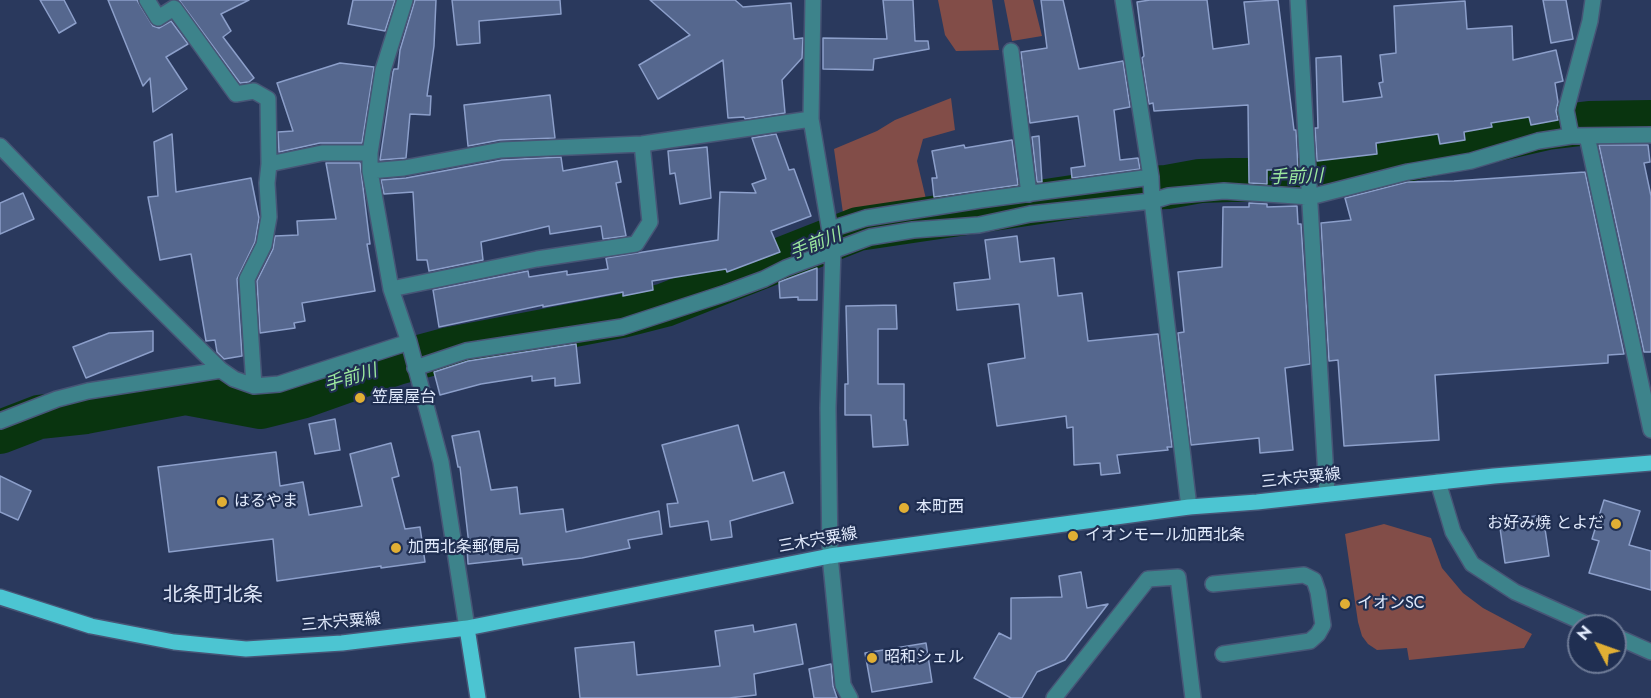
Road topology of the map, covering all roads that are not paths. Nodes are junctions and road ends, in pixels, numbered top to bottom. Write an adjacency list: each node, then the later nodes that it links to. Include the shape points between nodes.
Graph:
1 (147, 0): 15 (street, via 158,18 174,8 236,94 254,91 268,99)
2 (405, 0): 14 (street, via 383,70)
3 (813, 0): 8 (street)
4 (1123, 0): 17 (street)
5 (1298, 0): 19 (street)
6 (1593, 0): 10 (street, via 1566,110)
7 (1011, 51): 18 (street)
8 (811, 119): 12 (street); 21 (street)
9 (1651, 135): 11 (street)
10 (1571, 136): 11 (street); 19 (street)
11 (1587, 136): 29 (street)
12 (642, 144): 16 (street, via 501,150); 23 (street, via 650,222 636,244 537,259)
13 (0, 146): 26 (street)
14 (370, 153): 15 (street, via 322,153); 16 (street)
15 (269, 164): 27 (street, via 269,217 264,245 247,279)
16 (370, 171): 23 (street)
17 (1151, 177): 18 (street); 20 (street)
18 (1029, 194): 21 (street, via 866,218)
19 (1310, 197): 20 (street, via 1224,191); 32 (street)
20 (1152, 201): 22 (street, via 913,230 870,237); 33 (street)
21 (831, 229): 22 (street)
22 (833, 249): 25 (street, via 736,290 622,327 466,351); 34 (street, via 828,408)
23 (391, 289): 24 (street)
24 (408, 342): 25 (street); 27 (street, via 279,384)
25 (415, 368): 38 (street, via 441,462)
26 (221, 370): 27 (street); 28 (street, via 88,390)
27 (254, 386)
28 (0, 421)
29 (1651, 430)
30 (1651, 463): 31 (main road, 三木宍粟線)
31 (1438, 482): 32 (main road, 三木宍粟線); 37 (street, via 1453,532 1472,564 1515,592)
32 (1327, 494): 33 (main road, 三木宍粟線)
33 (1189, 507): 34 (main road, 三木宍粟線)
34 (830, 556): 38 (main road, 三木宍粟線); 43 (street, via 843,686)
35 (1213, 584): 41 (street, via 1304,575 1314,580 1323,625 1310,641)
36 (0, 597): 38 (main road, 三木宍粟線, via 91,626 174,642 246,649 342,643)
37 (1567, 615)
38 (467, 628): 42 (main road)
39 (1627, 641): 40 (street)
40 (1651, 652)
41 (1223, 654)
42 (478, 698)
43 (850, 698)
44 (1054, 698): 45 (street, via 1148,579 1178,577)
45 (1193, 698)

